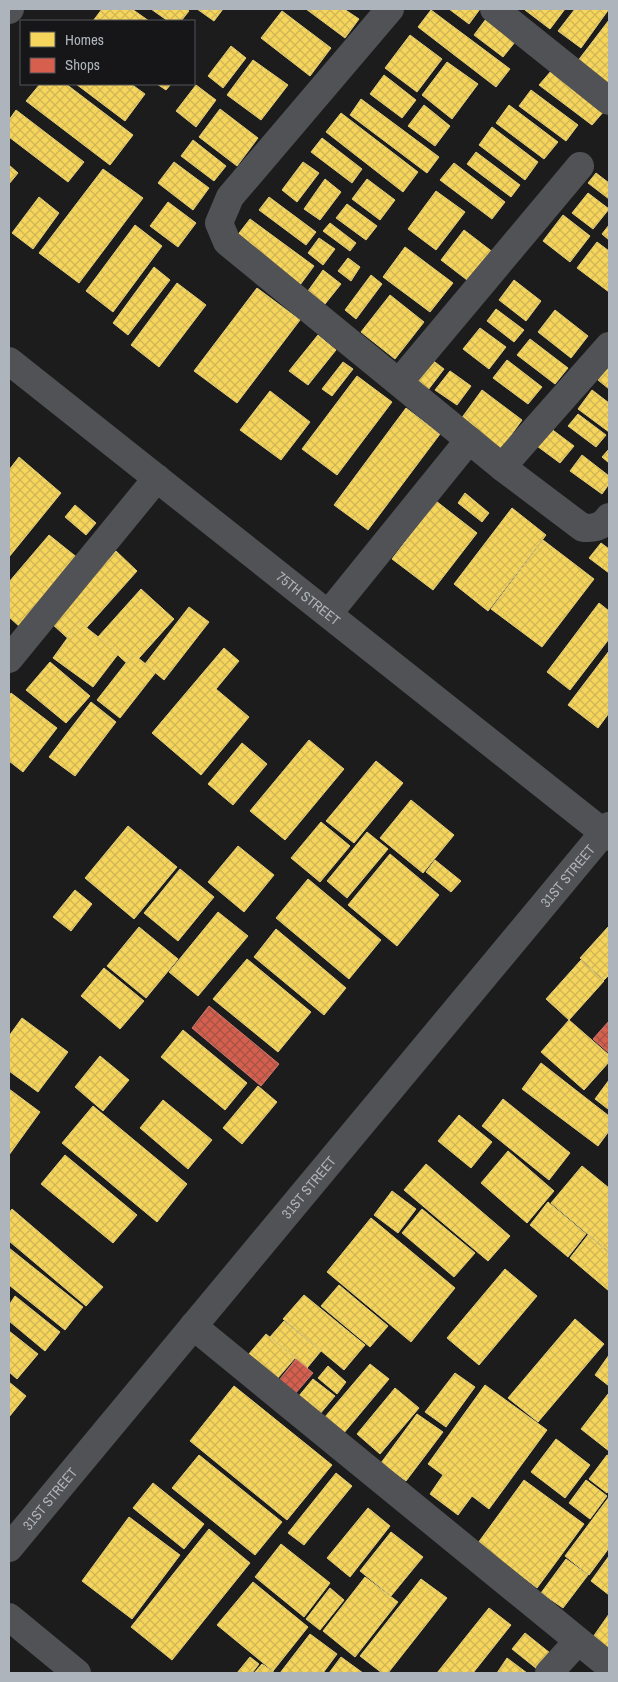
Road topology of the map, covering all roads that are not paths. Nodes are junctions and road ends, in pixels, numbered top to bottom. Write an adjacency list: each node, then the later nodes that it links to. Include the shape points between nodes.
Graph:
1 (390, 9): 7 (street, via 230,197 219,223 227,242)
2 (494, 9): 3 (street)
3 (609, 102)
4 (580, 166): 7 (street)
5 (609, 346): 9 (street)
6 (9, 361): 10 (street, 75TH STREET)
7 (400, 381): 8 (street)
8 (469, 440): 9 (street); 12 (street)
9 (502, 467): 11 (street, via 583,528 595,528)
10 (157, 478): 12 (street, 75TH STREET); 13 (street)
11 (609, 517)
12 (329, 613): 14 (street, 75TH STREET)
13 (9, 659)
14 (608, 832): 15 (street, 31ST STREET)
15 (193, 1326): 16 (street, 31ST STREET); 18 (street)
16 (9, 1548)
17 (9, 1617): 20 (street)
18 (578, 1641): 19 (street); 21 (street)
19 (609, 1666)
20 (77, 1673)
21 (549, 1673)

